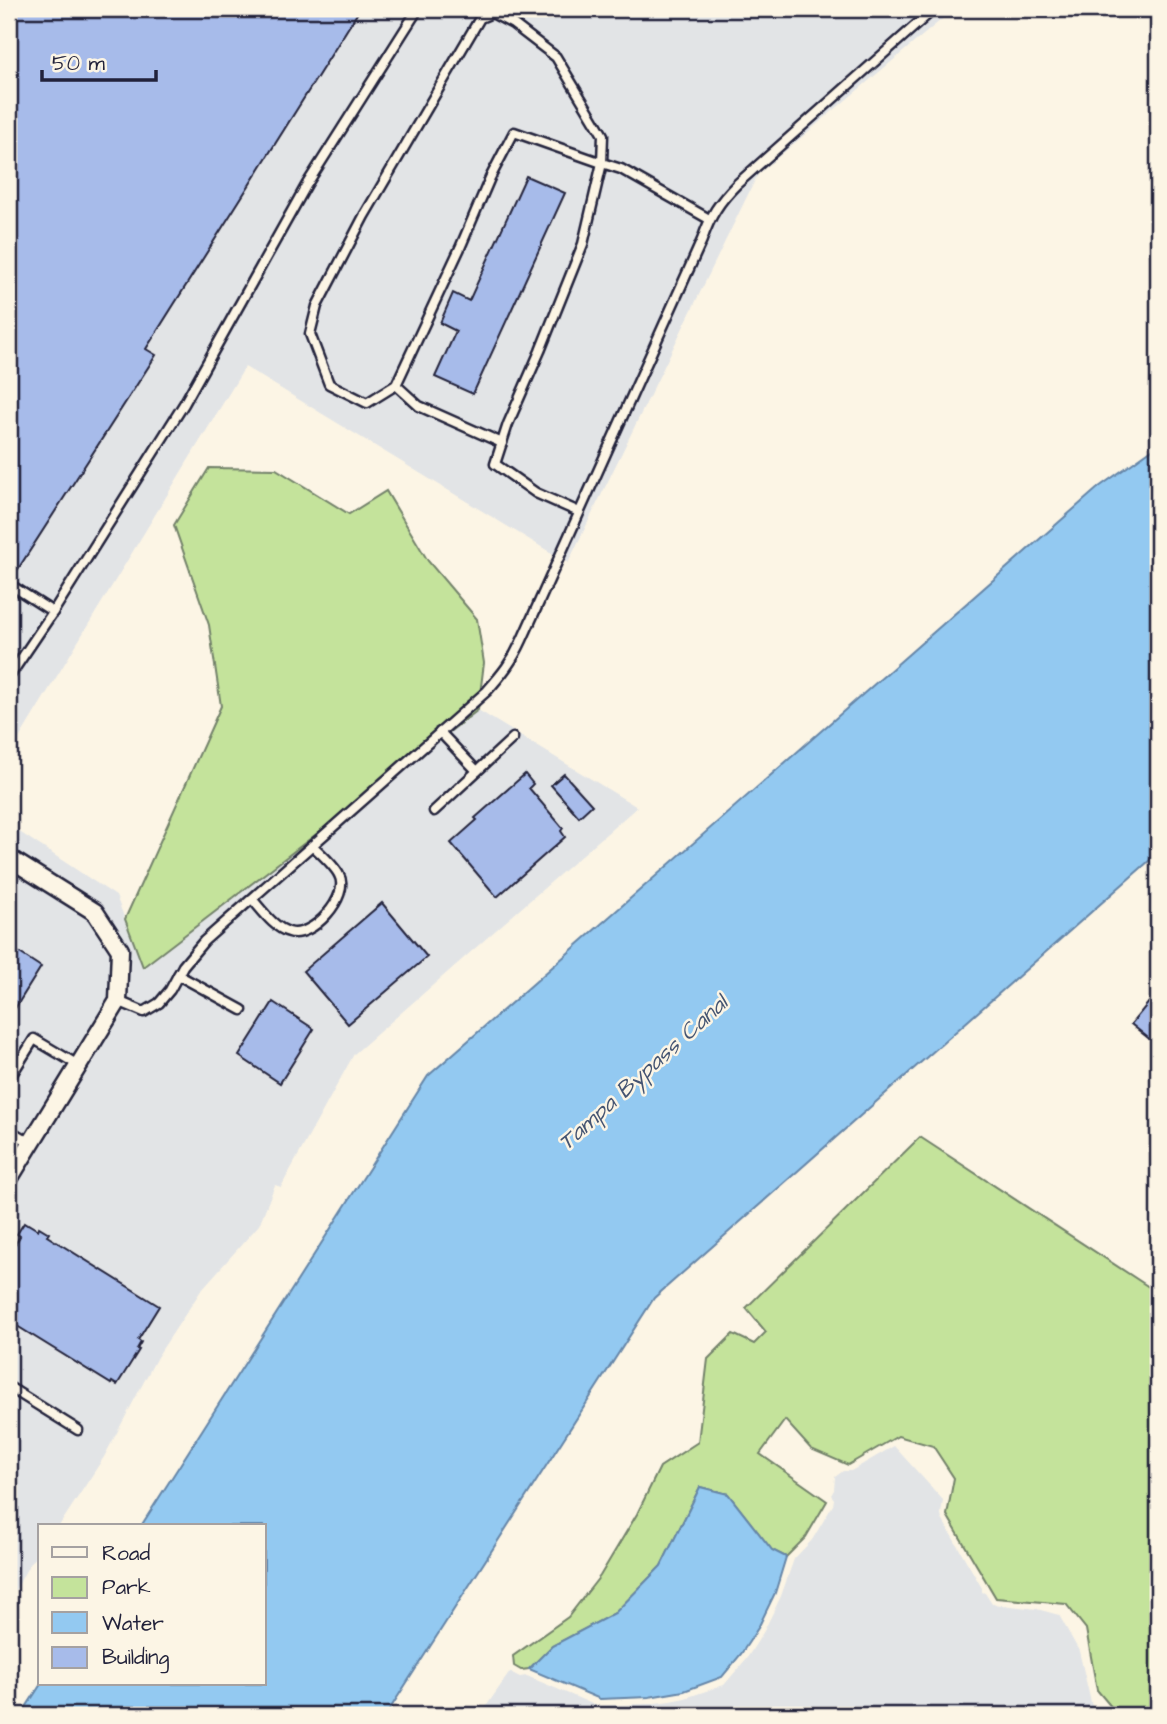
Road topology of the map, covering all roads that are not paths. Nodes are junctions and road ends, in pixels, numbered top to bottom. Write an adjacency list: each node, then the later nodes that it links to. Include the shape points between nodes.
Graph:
1 (418, 9): 11 (lane, via 307,184 184,404)
2 (918, 9): 4 (lane)
3 (934, 9): 4 (lane)
4 (925, 17): 6 (lane, via 725,195)
5 (602, 163): 6 (lane); 7 (lane, via 514,132); 7 (lane, via 603,135 556,57 492,13 480,18 364,216 317,306 310,334 329,384 367,403); 8 (lane, via 583,244)
6 (709, 219): 9 (lane)
7 (396, 385): 8 (lane, via 419,406)
8 (502, 443): 9 (lane, via 495,464 536,494)
9 (579, 512): 13 (lane, via 512,661 487,691)
10 (9, 584): 11 (lane)
11 (53, 612): 12 (lane)
12 (9, 677)
13 (440, 733): 15 (lane); 17 (lane)
14 (513, 738): 15 (lane)
15 (477, 771): 16 (lane)
16 (434, 811)
17 (313, 846): 19 (lane); 19 (lane, via 342,884 335,904 312,928 289,933)
18 (9, 858): 21 (street, via 95,912 120,950)
19 (252, 899): 20 (lane, via 204,941)
20 (178, 975): 21 (lane, via 159,1003 144,1012); 22 (lane)
21 (118, 1001): 23 (street)
22 (242, 1010)
23 (78, 1065): 24 (lane, via 34,1039); 26 (street)
24 (9, 1079)
25 (9, 1129): 26 (lane)
26 (31, 1143): 27 (street)
27 (9, 1179)
28 (9, 1387): 29 (lane)
29 (78, 1430)

